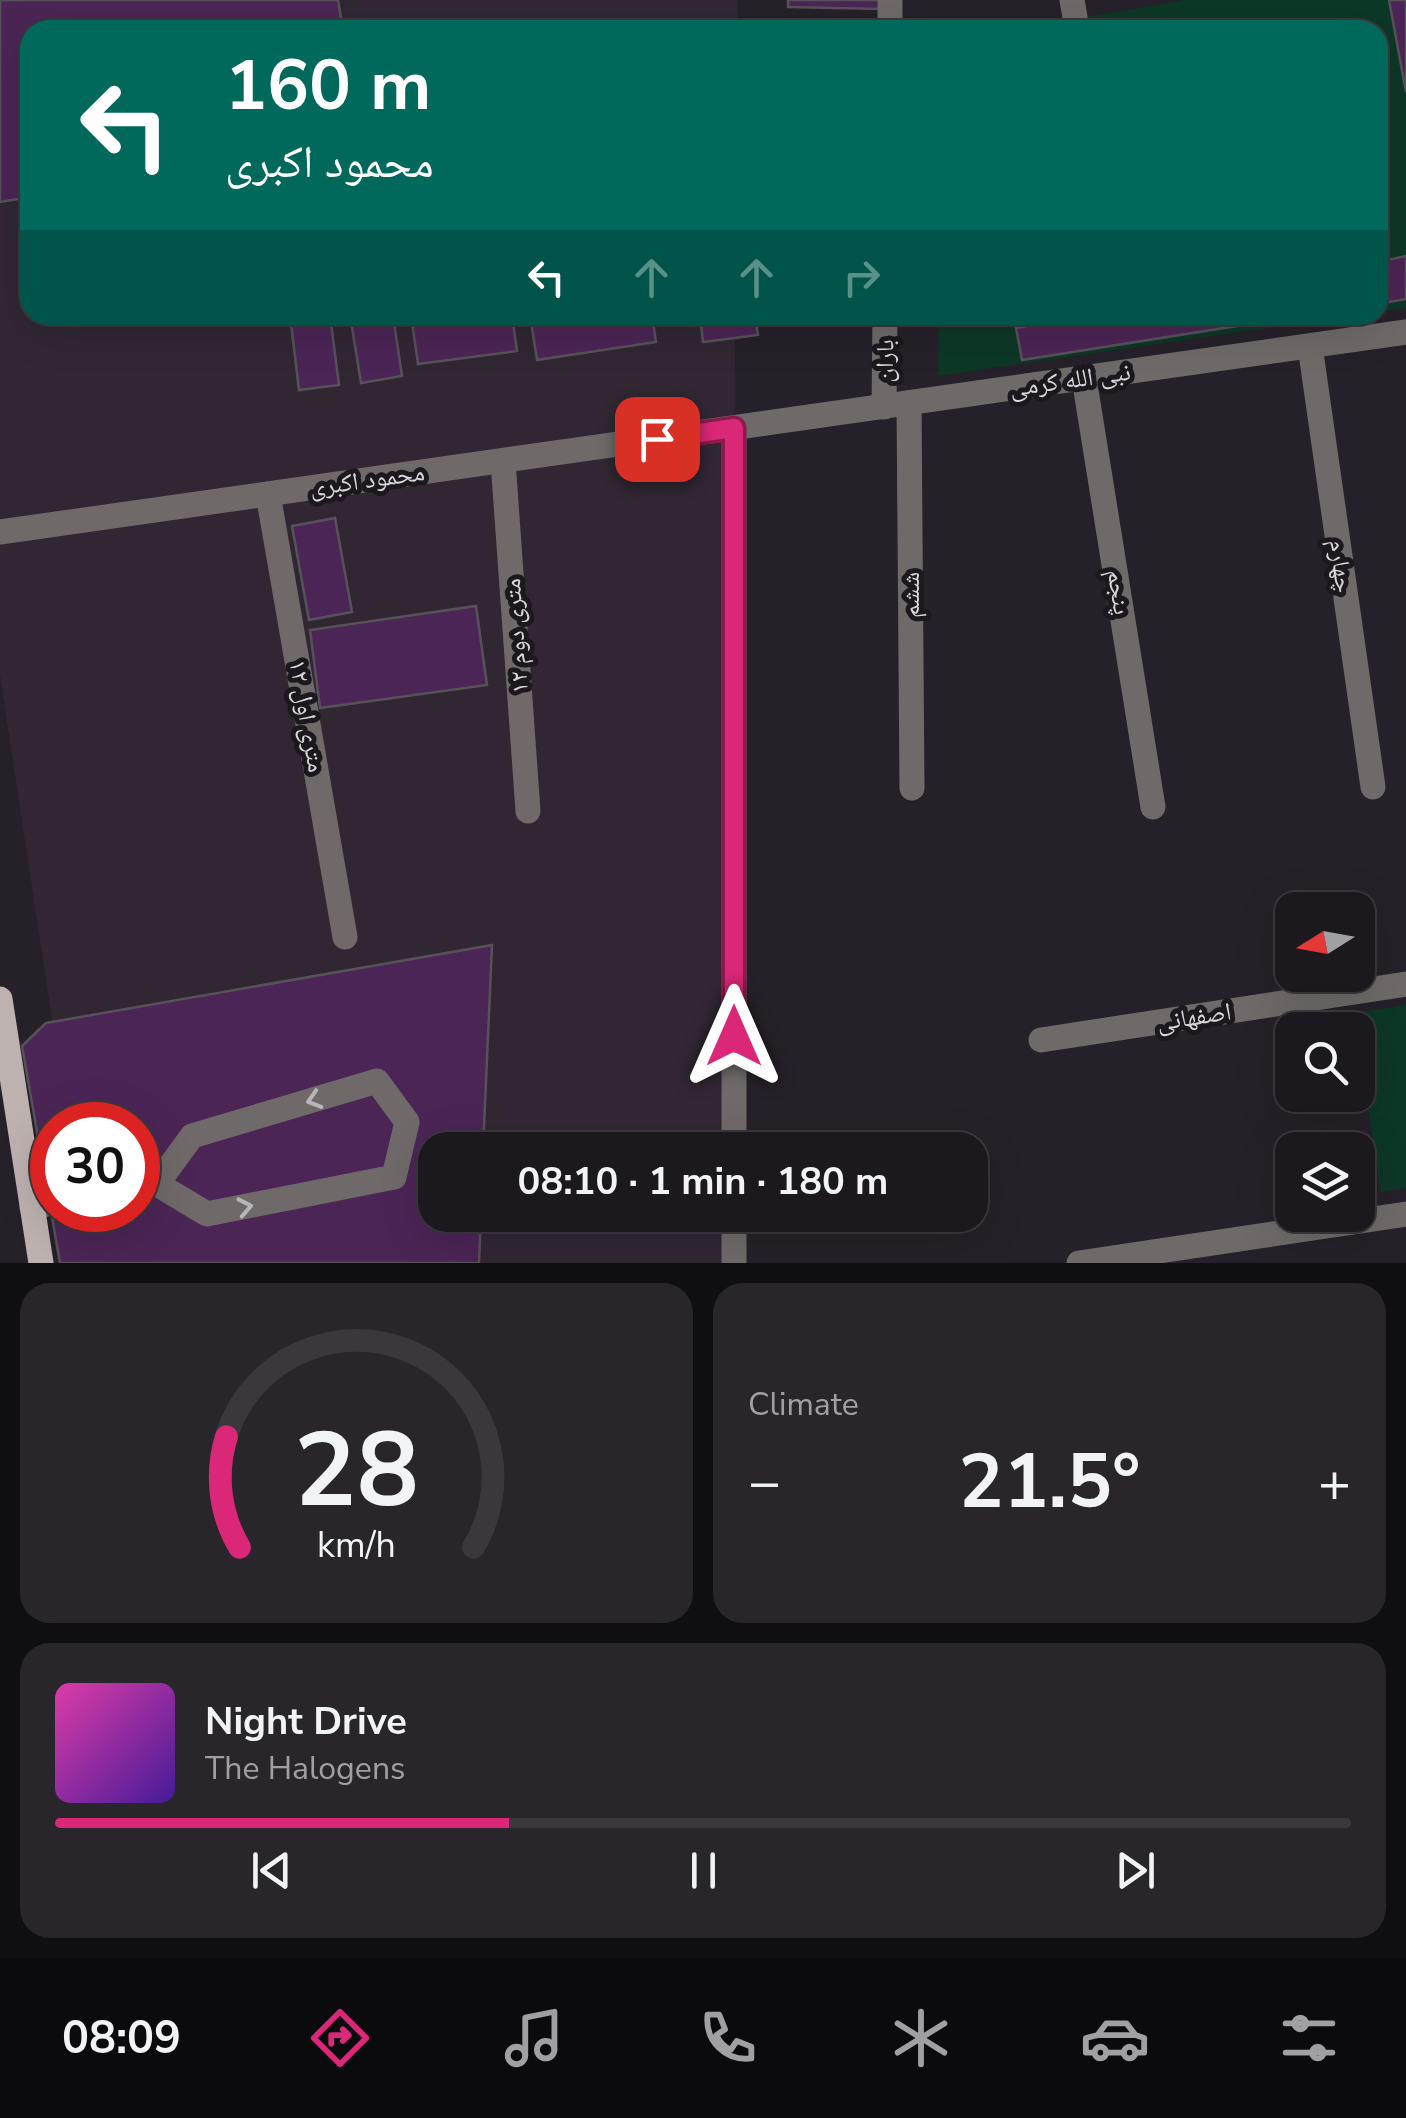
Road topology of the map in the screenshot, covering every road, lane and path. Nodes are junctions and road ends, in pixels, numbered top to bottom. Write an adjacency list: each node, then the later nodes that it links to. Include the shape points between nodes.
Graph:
1 (887, 325): 5 (street, باران)
2 (1406, 332): 3 (street, نبی الله کرمی)
3 (1310, 346): 4 (street, نبی الله کرمی); 10 (street, چهارم)
4 (1084, 378): 5 (street, نبی الله کرمی); 12 (street, پنجم)
5 (896, 405): 6 (street, نبی الله کرمی); 11 (street, ششم)
6 (734, 428): 7 (street, محمود اکبری); 18 (street)
7 (503, 461): 8 (street, محمود اکبری); 13 (street, ۱۲ متری دوم)
8 (268, 494): 9 (street, محمود اکبری); 14 (street, ۱۲ متری اول)
9 (0, 532)
10 (1374, 787)
11 (912, 788)
12 (1153, 807)
13 (528, 811)
14 (346, 938)
15 (1406, 984): 17 (street, اصفهانی)
16 (0, 999): 19 (main road)
17 (1041, 1040)
18 (734, 1132)
19 (30, 1146)
20 (147, 1185): 20 (street, one-way to 20, via 208,1214 394,1177 407,1122 377,1080 192,1136)
21 (1406, 1214): 26 (street)
22 (42, 1232): 24 (main road)
23 (734, 1232): 25 (street)
24 (41, 1263)
25 (734, 1263)
26 (1079, 1263)

